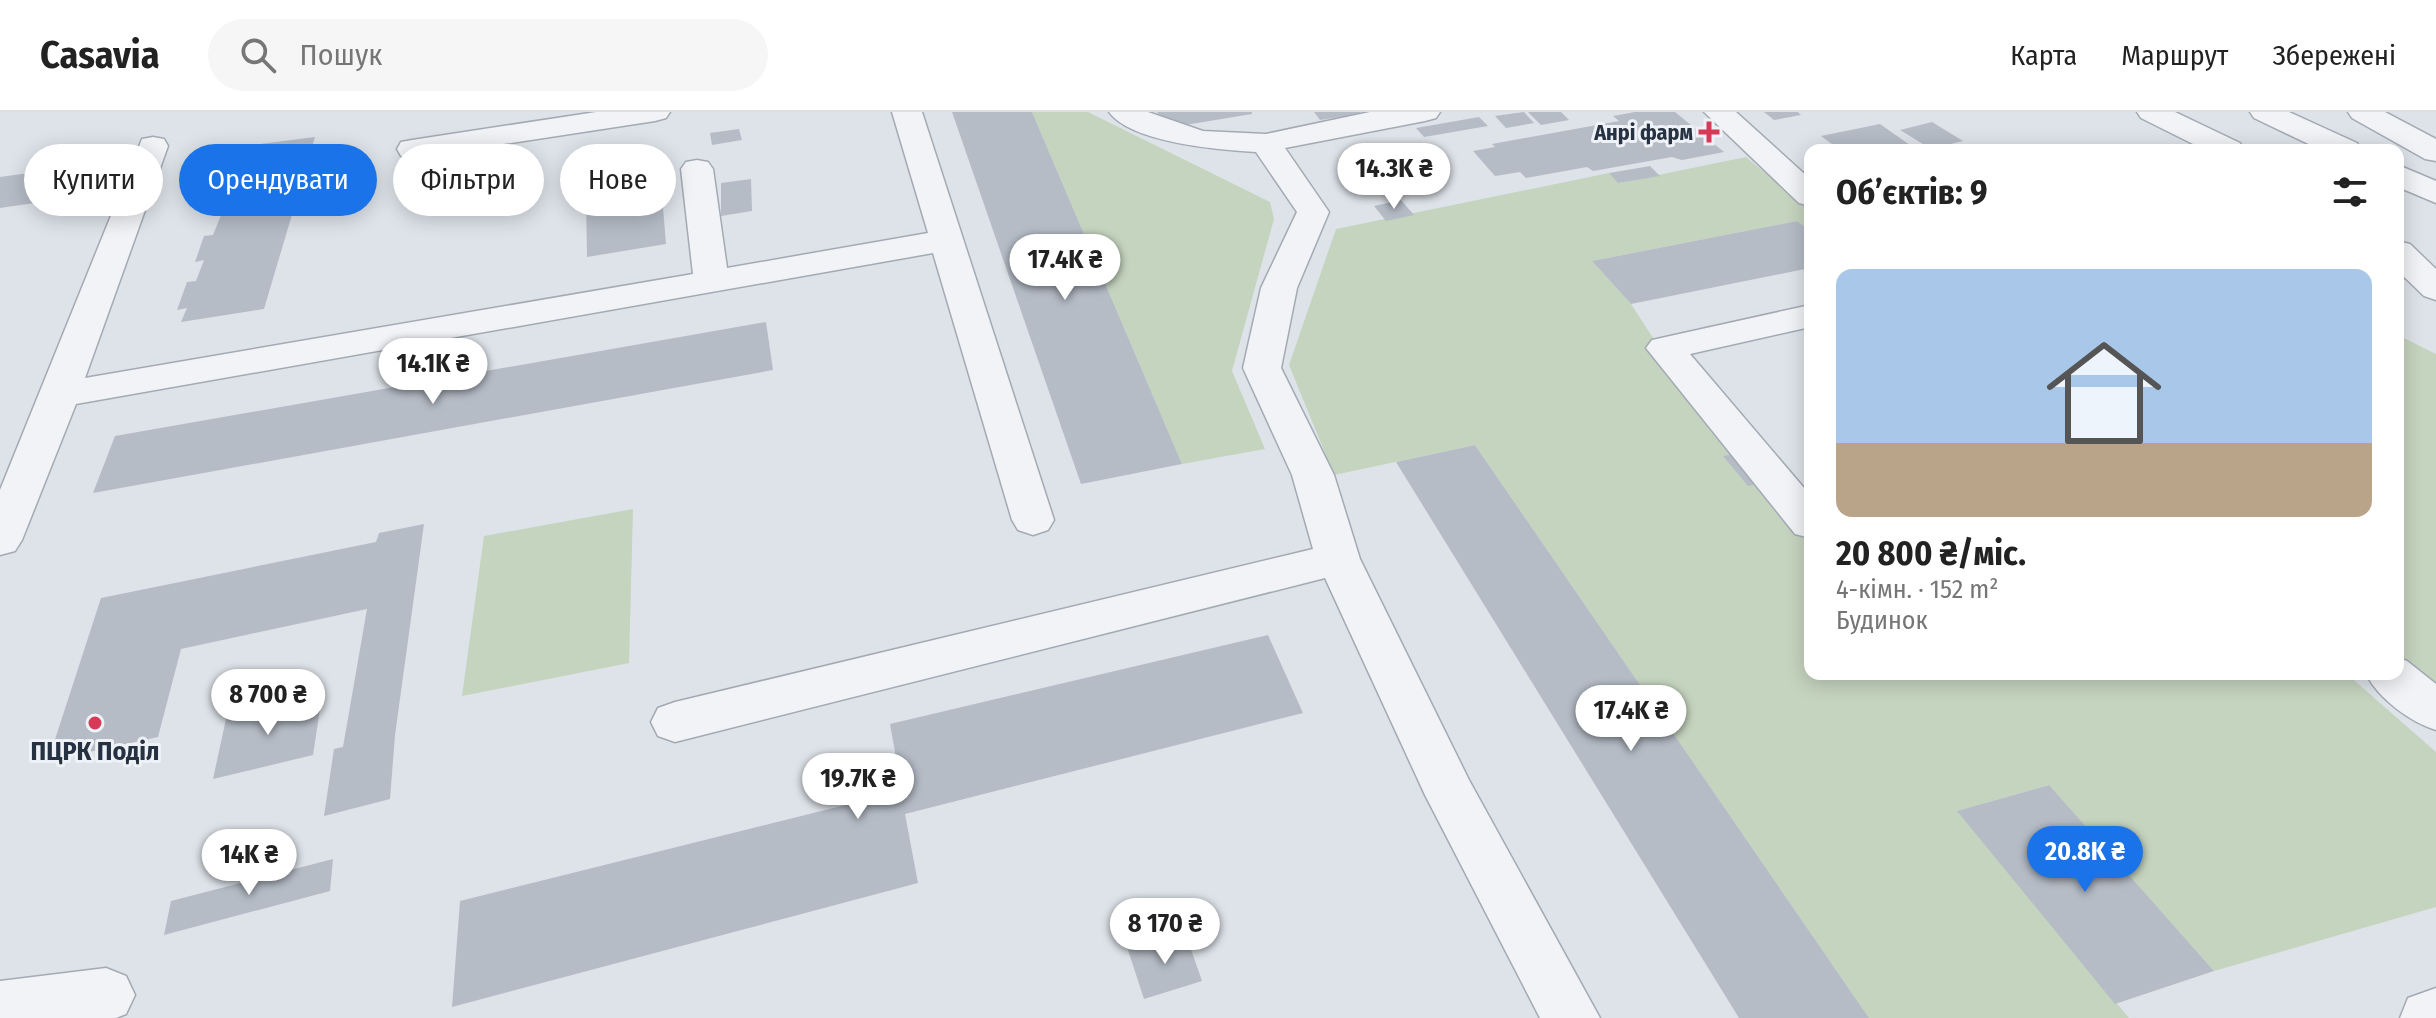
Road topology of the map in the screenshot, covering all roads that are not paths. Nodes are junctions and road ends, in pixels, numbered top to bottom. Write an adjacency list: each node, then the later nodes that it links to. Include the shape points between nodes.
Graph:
1 (655, 112): 10 (street)
2 (907, 112): 19 (street)
3 (1124, 112): 9 (street, via 1202,140)
4 (1425, 112): 9 (street)
5 (1719, 112): 16 (street)
6 (2152, 112): 11 (street)
7 (2265, 112): 12 (street)
8 (2363, 112): 13 (street)
9 (1281, 130): 28 (street, via 1313,212 1279,288 1262,368 1313,475)
10 (445, 144)
11 (2217, 144)
12 (2333, 144)
13 (2436, 152)
14 (697, 169): 21 (street)
15 (2404, 178): 17 (street)
16 (1804, 190)
17 (2436, 193)
18 (127, 216): 24 (street)
19 (947, 240): 21 (street); 26 (street)
20 (2404, 257): 22 (street)
21 (710, 280): 24 (street)
22 (2436, 289)
23 (1804, 317): 25 (street, via 1665,348)
24 (60, 395): 27 (street)
25 (1804, 516)
26 (1033, 520)
27 (0, 540)
28 (1338, 559): 31 (street); 35 (street, via 1451,795)
29 (2397, 680): 30 (street)
30 (2436, 711)
31 (675, 722)
32 (106, 995): 33 (street)
33 (0, 1008)
34 (2436, 1016): 36 (street)
35 (1571, 1018)
36 (2429, 1018)

